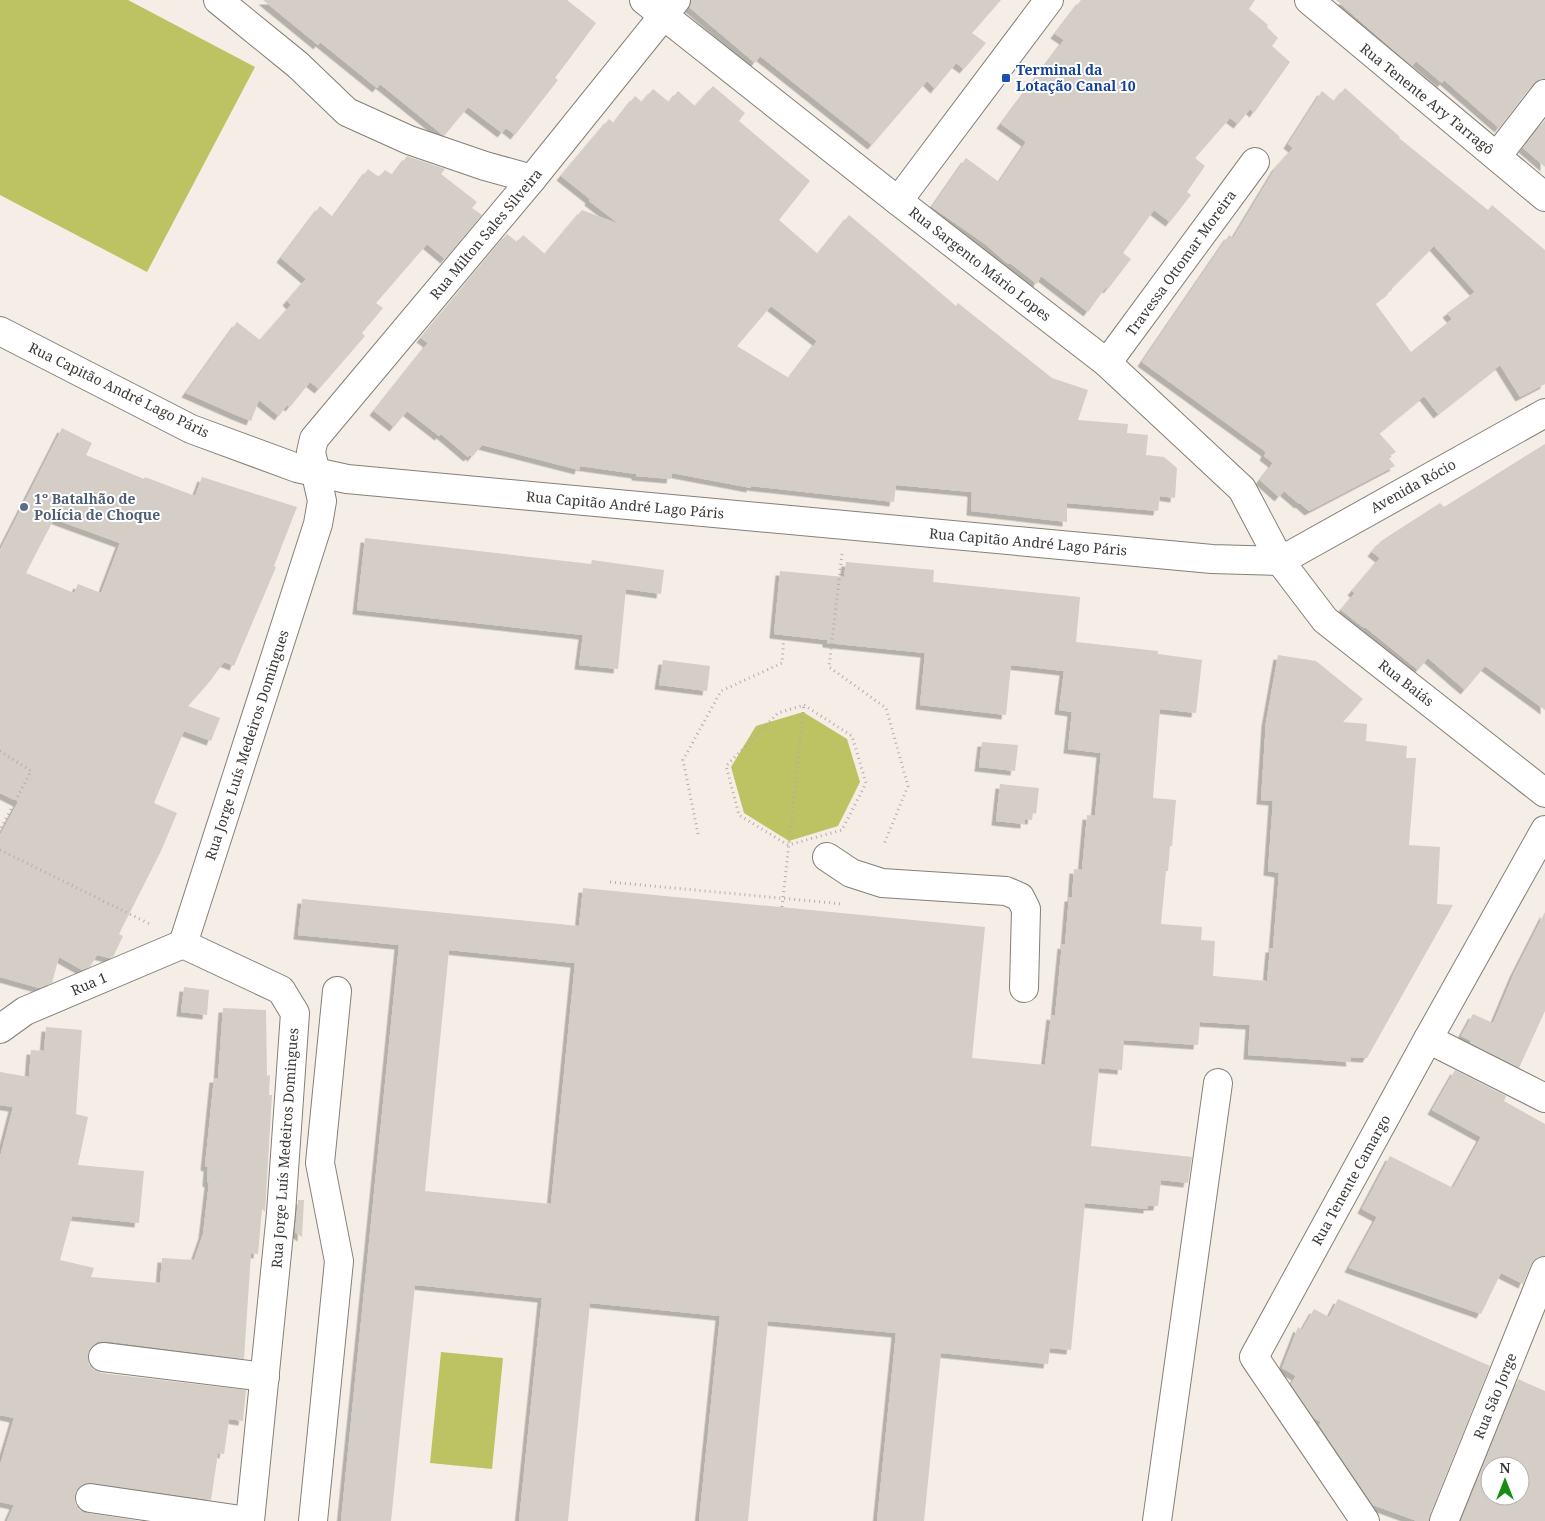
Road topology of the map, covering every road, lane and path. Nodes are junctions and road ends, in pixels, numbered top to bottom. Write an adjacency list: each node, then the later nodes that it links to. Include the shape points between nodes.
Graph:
1 (218, 0): 8 (street, via 298,65 347,112 409,140)
2 (1049, 0): 10 (street)
3 (1308, 0): 6 (street, Rua Tenente Ary Tarragô)
4 (661, 5): 8 (street, Rua Milton Sales Silveira); 10 (street, Rua Sargento Mário Lopes)
5 (1545, 94): 6 (street)
6 (1497, 156): 9 (street, Rua Tenente Ary Tarragô)
7 (1255, 162): 12 (street, Travessa Ottomar Moreira)
8 (532, 179): 14 (street, Rua Milton Sales Silveira, via 314,439 311,452)
9 (1545, 197)
10 (898, 201): 12 (street, Rua Sargento Mário Lopes)
11 (0, 331): 14 (street, Rua Capitão André Lago Páris, via 191,429)
12 (1107, 363): 16 (street, Rua Sargento Mário Lopes, via 1242,488)
13 (1545, 413): 16 (street, Avenida Rócio)
14 (316, 472): 15 (street, Rua Capitão André Lago Páris, via 347,479); 32 (street, Rua Jorge Luís Medeiros Domingues, via 322,501 318,524)
15 (845, 526): 16 (street, Rua Capitão André Lago Páris, via 1212,559); 24 (path, via 828,666 886,708 908,786)
16 (1280, 561): 20 (street, Rua Baiás, via 1325,620)
17 (784, 635): 23 (path, via 782,663 721,691 683,760)
18 (804, 705): 25 (path); 25 (path, via 778,713 726,766 739,815); 25 (path, via 852,736 866,783 842,830)
19 (0, 751): 21 (path, via 30,771)
20 (1545, 793)
21 (0, 830)
22 (1545, 830): 36 (street, Rua Tenente Camargo)
23 (698, 834)
24 (884, 844)
25 (788, 845): 29 (path)
26 (0, 850): 32 (path, via 150,924)
27 (827, 857): 33 (street, via 851,873 882,883 1006,891 1020,897 1026,909)
28 (610, 882): 29 (path)
29 (783, 899): 30 (path); 31 (path)
30 (851, 905)
31 (782, 907)
32 (182, 944): 35 (street, Rua 1, via 24,1011); 41 (street, Rua Jorge Luís Medeiros Domingues, via 281,990 295,1014)
33 (1024, 988)
34 (337, 991): 44 (street, via 320,1163 339,1261)
35 (0, 1030)
36 (1428, 1039): 38 (street); 46 (street, Rua Tenente Camargo, via 1254,1357)
37 (1218, 1082): 45 (street)
38 (1545, 1098)
39 (1545, 1272): 47 (street, Rua São Jorge)
40 (103, 1357): 41 (street)
41 (265, 1377): 43 (street, Rua Jorge Luís Medeiros Domingues)
42 (90, 1498): 43 (street)
43 (249, 1521)
44 (313, 1521)
45 (1157, 1521)
46 (1365, 1521)
47 (1444, 1521)

